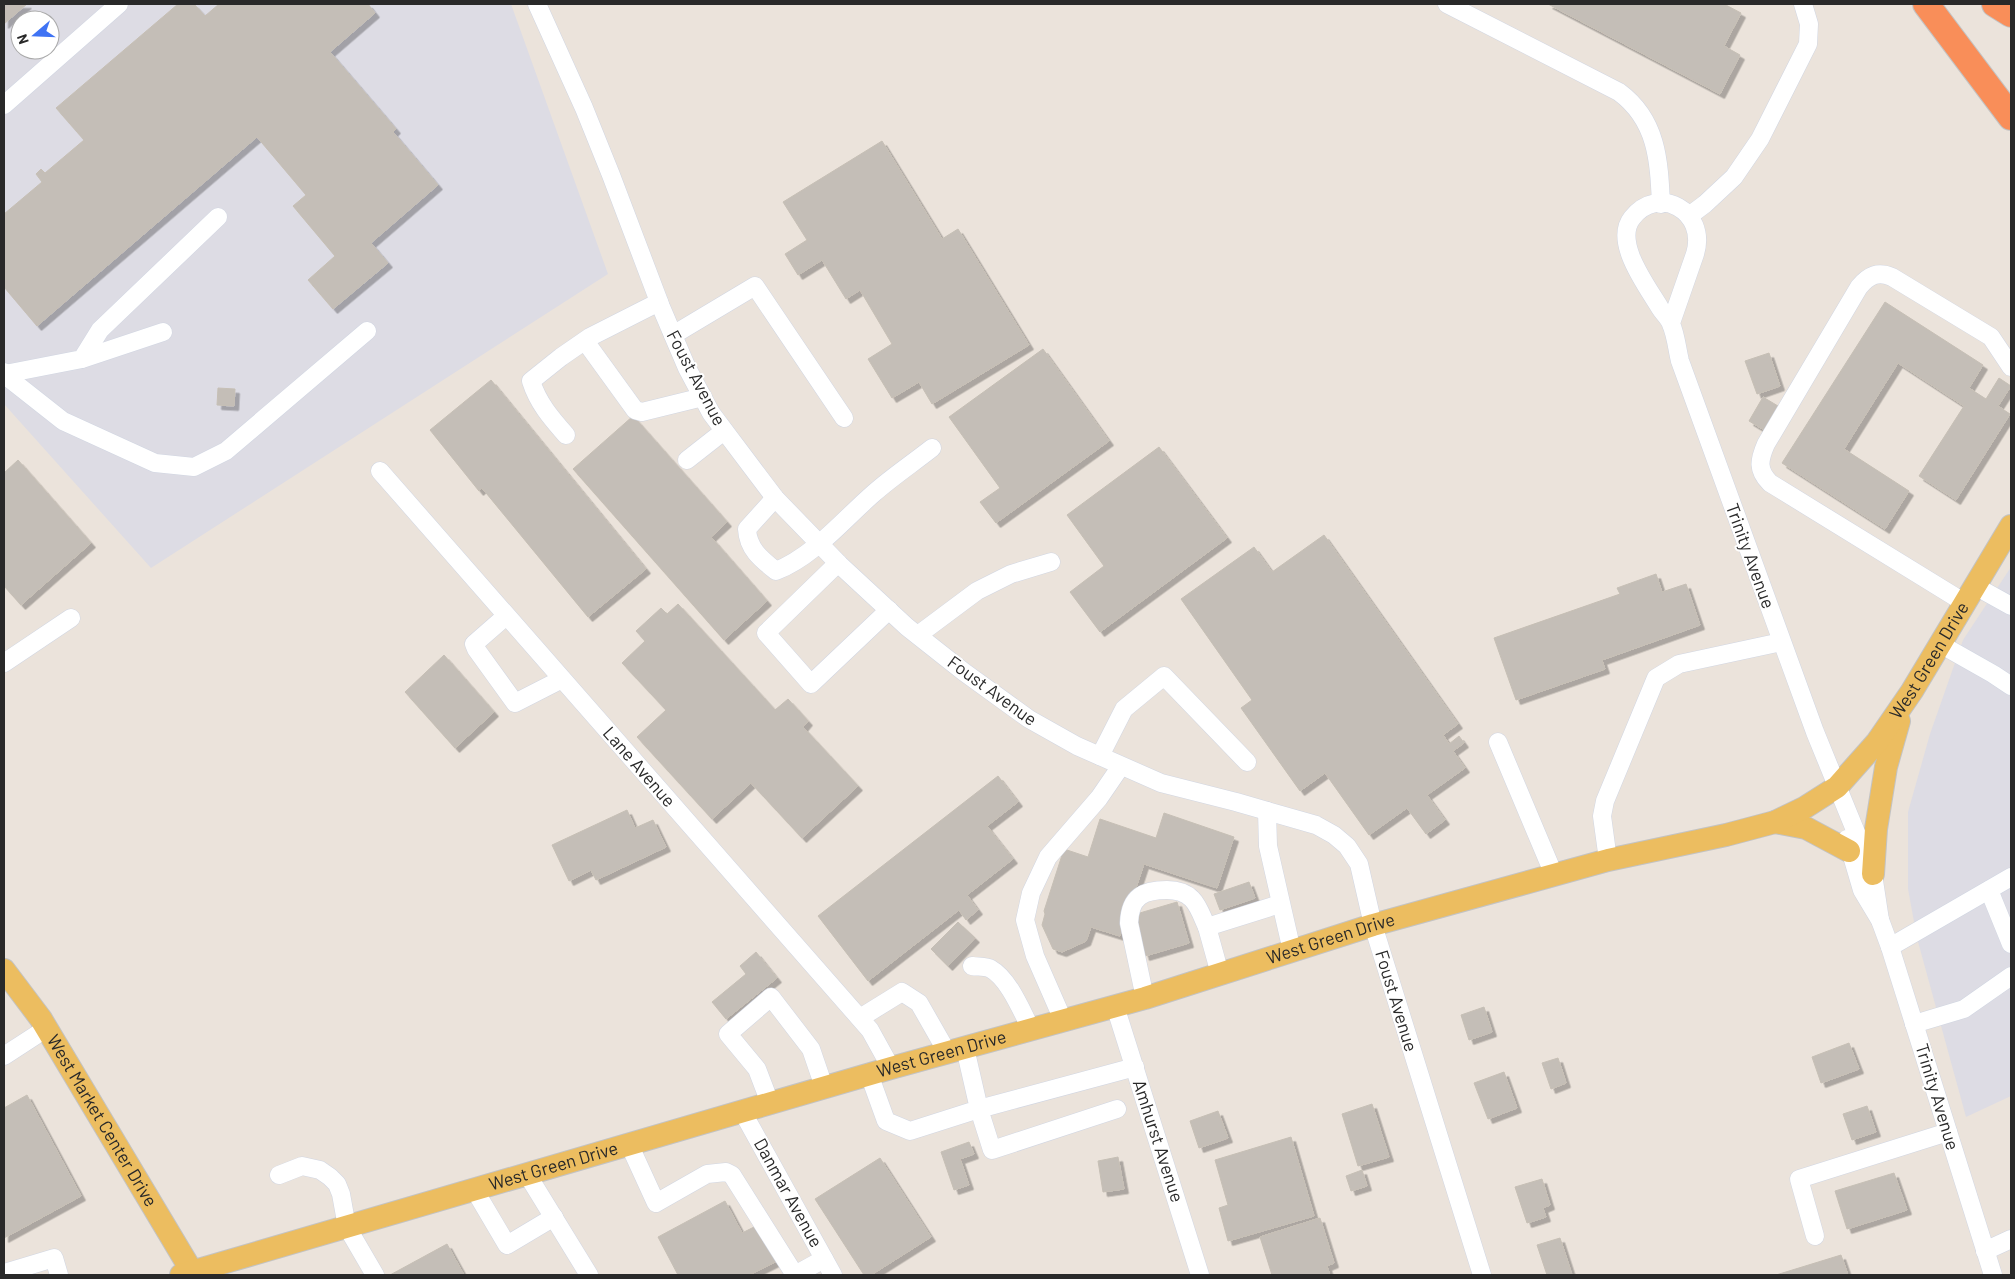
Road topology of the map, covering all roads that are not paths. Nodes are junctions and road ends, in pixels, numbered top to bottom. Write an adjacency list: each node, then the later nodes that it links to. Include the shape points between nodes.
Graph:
1 (119, 4): 8 (street)
2 (537, 4): 13 (street, Foust Avenue, via 584,108)
3 (1447, 4): 10 (street, via 1619,92 1631,102 1648,124 1658,159)
4 (1803, 4): 11 (street, via 1809,24 1808,44 1760,139 1734,177)
5 (1926, 4): 9 (highway)
6 (1996, 4): 7 (highway)
7 (2011, 14)
8 (4, 105)
9 (2011, 117)
10 (1661, 204): 11 (street, via 1677,205); 14 (street, Trinity Avenue, via 1638,211 1631,219 1625,238 1634,262)
11 (1689, 216): 14 (street, via 1698,232 1699,243)
12 (218, 217): 19 (street, via 100,330)
13 (659, 302): 17 (street, Foust Avenue); 18 (street)
14 (1671, 323): 41 (street, Trinity Avenue, via 1680,361)
15 (367, 331): 21 (street, via 226,451 194,467 155,463 63,421)
16 (163, 332): 19 (street)
17 (673, 335): 22 (street, Foust Avenue); 23 (street, via 754,286)
18 (585, 341): 22 (street, via 635,410 642,412); 25 (street, via 531,381 550,418)
19 (82, 359): 21 (street)
20 (2011, 367): 35 (street, via 1991,337 1892,277 1878,274 1864,281 1860,287 1766,444 1760,463 1764,477 1770,483)
21 (4, 373)
22 (703, 397): 24 (street, Foust Avenue)
23 (844, 418)
24 (724, 431): 27 (street); 29 (street, Foust Avenue)
25 (566, 435)
26 (932, 448): 31 (street, via 876,491)
27 (687, 460)
28 (380, 471): 38 (street, Lane Avenue)
29 (775, 498): 31 (street, Foust Avenue); 31 (street, via 747,529 755,554 776,571 790,565)
30 (2011, 526): 32 (main road, West Green Drive)
31 (819, 543): 34 (street, Foust Avenue)
32 (2005, 552): 35 (main road, West Green Drive)
33 (1052, 562): 40 (street, via 1011,574 977,591)
34 (838, 563): 37 (street, Foust Avenue); 37 (street, via 766,633 812,684)
35 (1970, 595): 36 (street); 42 (main road, West Green Drive)
36 (2011, 606)
37 (889, 610): 40 (street, Foust Avenue)
38 (506, 616): 44 (street, Lane Avenue); 44 (street, via 474,644 515,703)
39 (71, 618): 43 (street)
40 (918, 635): 48 (street, Foust Avenue, via 1030,719)
41 (1781, 642): 51 (street, Trinity Avenue); 56 (street, via 1679,664 1656,678 1605,801 1602,816)
42 (1940, 644): 45 (street); 46 (main road, West Green Drive)
43 (4, 663)
44 (562, 679): 74 (street, Lane Avenue)
45 (2011, 686)
46 (1904, 703): 51 (main road, West Green Drive, via 1877,742); 57 (main road, via 1886,767)
47 (1498, 742): 58 (street)
48 (1100, 756): 49 (street, via 1124,709 1164,676); 50 (street, Foust Avenue)
49 (1246, 762)
50 (1121, 766): 52 (street, Foust Avenue, via 1161,783); 75 (street, via 1099,798 1048,857 1031,893 1025,920 1035,956)
51 (1837, 787): 53 (main road, West Green Drive); 54 (main road, West Green Drive, via 1797,796 1725,826); 55 (street, Trinity Avenue); 57 (street, Trinity Avenue)
52 (1267, 811): 61 (street, via 1268,846); 63 (street, Foust Avenue, via 1316,825 1347,846 1359,864)
53 (1775, 822): 54 (main road, West Green Drive); 55 (main road, via 1806,828)
54 (1705, 840): 56 (main road, West Green Drive)
55 (1849, 851): 62 (street, Trinity Avenue, via 1862,890)
56 (1608, 860): 58 (main road, West Green Drive)
57 (1873, 874): 62 (street, Trinity Avenue)
58 (1554, 875): 63 (main road, West Green Drive)
59 (2011, 877): 60 (street)
60 (1989, 890): 65 (street); 66 (street)
61 (1280, 904): 64 (street); 67 (street)
62 (1880, 920): 66 (street, Trinity Avenue)
63 (1373, 925): 67 (main road, West Green Drive); 108 (street, Foust Avenue)
64 (1207, 927): 70 (street); 72 (street, via 1192,899 1177,890 1151,890 1137,899 1129,923)
65 (2011, 944)
66 (1890, 947): 76 (street, Trinity Avenue)
67 (1292, 951): 70 (main road, West Green Drive)
68 (972, 966): 78 (street, via 991,968 1000,976)
69 (4, 970): 77 (main road, West Market Center Drive)
70 (1220, 974): 72 (main road, West Green Drive)
71 (2011, 976): 76 (street, via 1964,1009)
72 (1145, 998): 73 (main road, West Green Drive)
73 (1115, 1006): 75 (main road, West Green Drive); 81 (street, Amhurst Avenue)
74 (860, 1018): 79 (street, via 902,992 919,1003); 82 (street, Lane Avenue)
75 (1063, 1020): 78 (main road, West Green Drive)
76 (1914, 1024): 89 (street, Trinity Avenue)
77 (47, 1028): 80 (street); 101 (main road, West Market Center Drive)
78 (1030, 1029): 79 (main road, West Green Drive)
79 (956, 1050): 82 (main road, West Green Drive); 86 (street)
80 (4, 1056)
81 (1135, 1067): 86 (street); 107 (street, Amhurst Avenue)
82 (891, 1068): 83 (main road, West Green Drive)
83 (869, 1074): 84 (main road, West Green Drive); 86 (street, via 886,1121 910,1131)
84 (824, 1088): 85 (main road, West Green Drive); 85 (street, via 810,1049 772,997 728,1034 757,1069)
85 (770, 1103): 88 (main road, West Green Drive)
86 (979, 1109): 87 (street, via 992,1150)
87 (1117, 1109)
88 (742, 1112): 90 (main road, West Green Drive); 99 (street, Danmar Avenue)
89 (1948, 1132): 96 (street, via 1799,1179); 98 (street, Trinity Avenue)
90 (629, 1144): 91 (main road, West Green Drive); 105 (street, via 656,1203 707,1174 726,1172 732,1175)
91 (527, 1174): 93 (main road, West Green Drive); 94 (street)
92 (279, 1175): 95 (street, via 302,1166 330,1176 341,1194)
93 (474, 1189): 94 (street, via 507,1244); 95 (main road, West Green Drive)
94 (554, 1217): 104 (street)
95 (347, 1227): 101 (main road, West Green Drive); 103 (street)
96 (1815, 1236)
97 (2011, 1239): 98 (street)
98 (1985, 1251): 109 (street, Trinity Avenue)
99 (824, 1258): 105 (street); 106 (street, Danmar Avenue)
100 (4, 1273): 102 (street, via 54,1258)
101 (189, 1274)
102 (59, 1275)
103 (375, 1275)
104 (589, 1275)
105 (795, 1275)
106 (833, 1275)
107 (1200, 1275)
108 (1482, 1275)
109 (1993, 1275)

